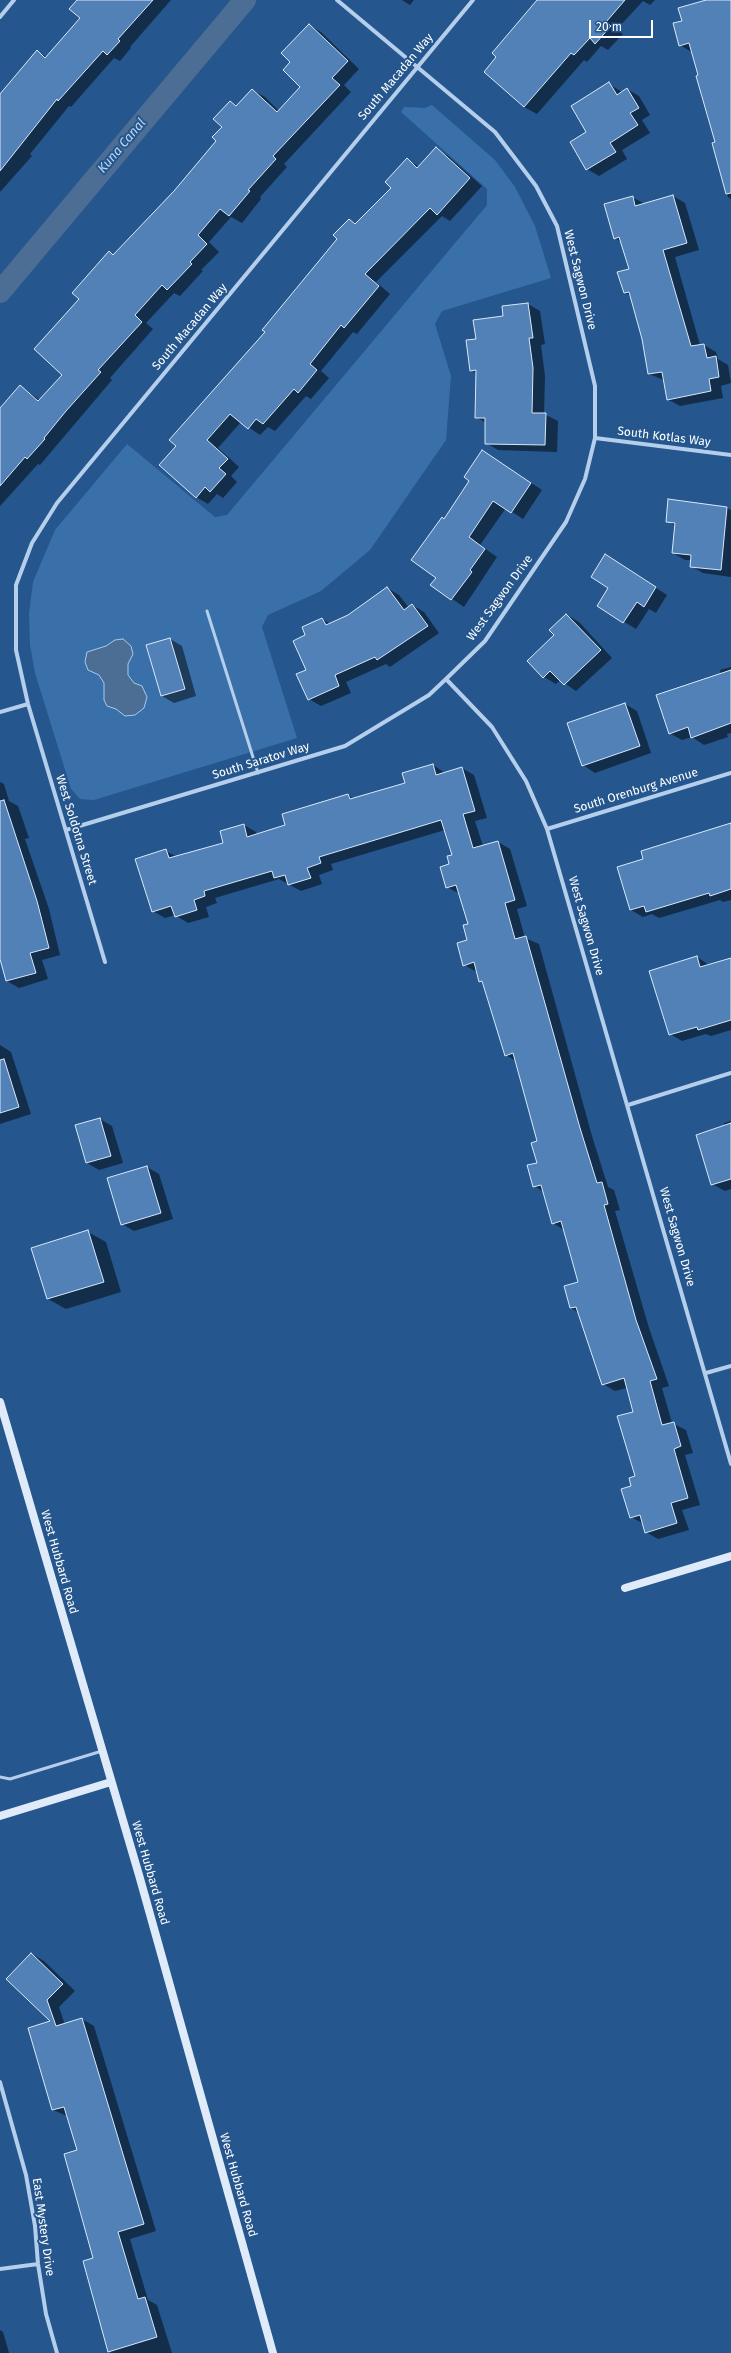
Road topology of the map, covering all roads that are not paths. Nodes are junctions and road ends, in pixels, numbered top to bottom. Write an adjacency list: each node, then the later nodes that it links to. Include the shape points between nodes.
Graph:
1 (14, 0): 4 (street)
2 (337, 0): 5 (street, West Sagwon Drive)
3 (473, 0): 5 (street, South Macadan Way)
4 (0, 17)
5 (418, 67): 6 (street, West Sagwon Drive, via 495,132 536,186 556,226 596,386); 10 (street, South Macadan Way, via 57,503 32,543 16,585 16,650)
6 (595, 438): 7 (street, South Kotlas Way); 9 (street, West Sagwon Drive, via 584,479 566,522 485,641)
7 (731, 455)
8 (207, 611): 12 (lane)
9 (446, 679): 12 (street, South Saratov Way, via 429,695 345,746); 14 (street, West Sagwon Drive, via 492,727 526,781)
10 (28, 704): 11 (street); 15 (street, West Soldotna Street)
11 (0, 712)
12 (258, 773): 15 (street, South Saratov Way)
13 (731, 773): 14 (street, South Orenburg Avenue)
14 (547, 829): 18 (street, West Sagwon Drive)
15 (66, 830): 16 (street, West Soldotna Street)
16 (105, 962)
17 (731, 1073): 18 (street)
18 (628, 1105): 20 (street, West Sagwon Drive)
19 (731, 1366): 20 (street)
20 (706, 1373): 22 (street, West Sagwon Drive)
21 (0, 1402): 25 (street, West Hubbard Road)
22 (731, 1464)
23 (731, 1556): 24 (street)
24 (625, 1588)
25 (102, 1751): 26 (lane, via 10,1778); 27 (street, West Hubbard Road)
26 (0, 1777)
27 (111, 1782): 28 (street); 33 (street, West Hubbard Road)
28 (0, 1816)
29 (0, 2082): 30 (street, East Mystery Drive, via 26,2174 35,2226)
30 (38, 2264): 31 (street); 32 (street, East Mystery Drive, via 46,2314)
31 (0, 2269)
32 (57, 2353)
33 (273, 2353)

